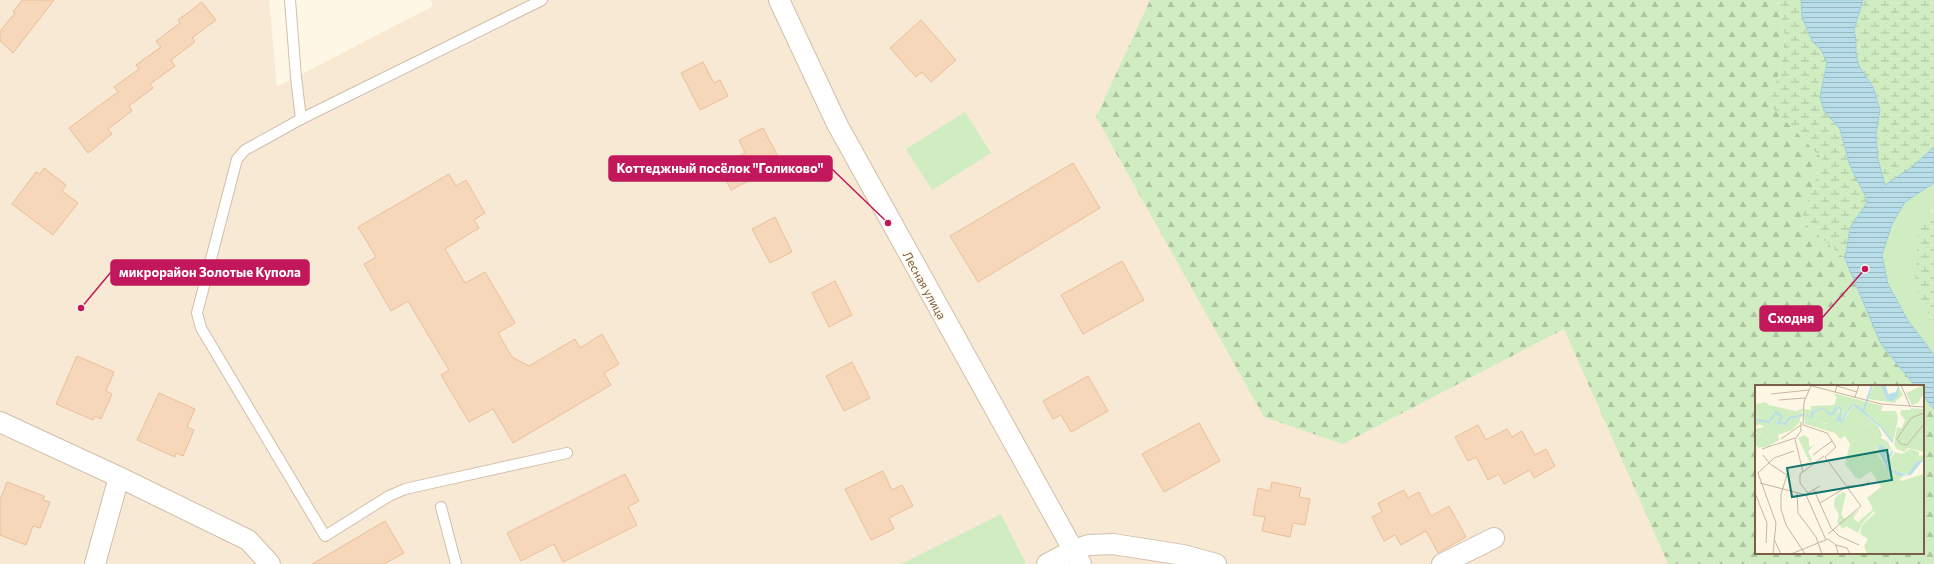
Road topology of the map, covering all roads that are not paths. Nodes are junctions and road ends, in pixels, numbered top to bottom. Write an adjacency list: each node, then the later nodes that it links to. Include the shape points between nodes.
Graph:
1 (290, 0): 4 (lane)
2 (542, 0): 4 (lane)
3 (779, 0): 10 (street, Лесная улица, via 837,124)
4 (301, 120): 6 (lane, via 245,150 237,159 197,314 201,328 325,536 389,496 405,489)
5 (0, 422): 7 (street)
6 (567, 453)
7 (119, 477): 11 (street); 12 (street, via 248,540)
8 (441, 507): 13 (lane)
9 (1494, 538): 16 (street)
10 (1077, 557): 14 (street); 15 (street, via 1089,545 1113,544 1183,555)
11 (95, 564)
12 (270, 564)
13 (456, 564)
14 (1047, 564)
15 (1216, 564)
16 (1442, 564)

